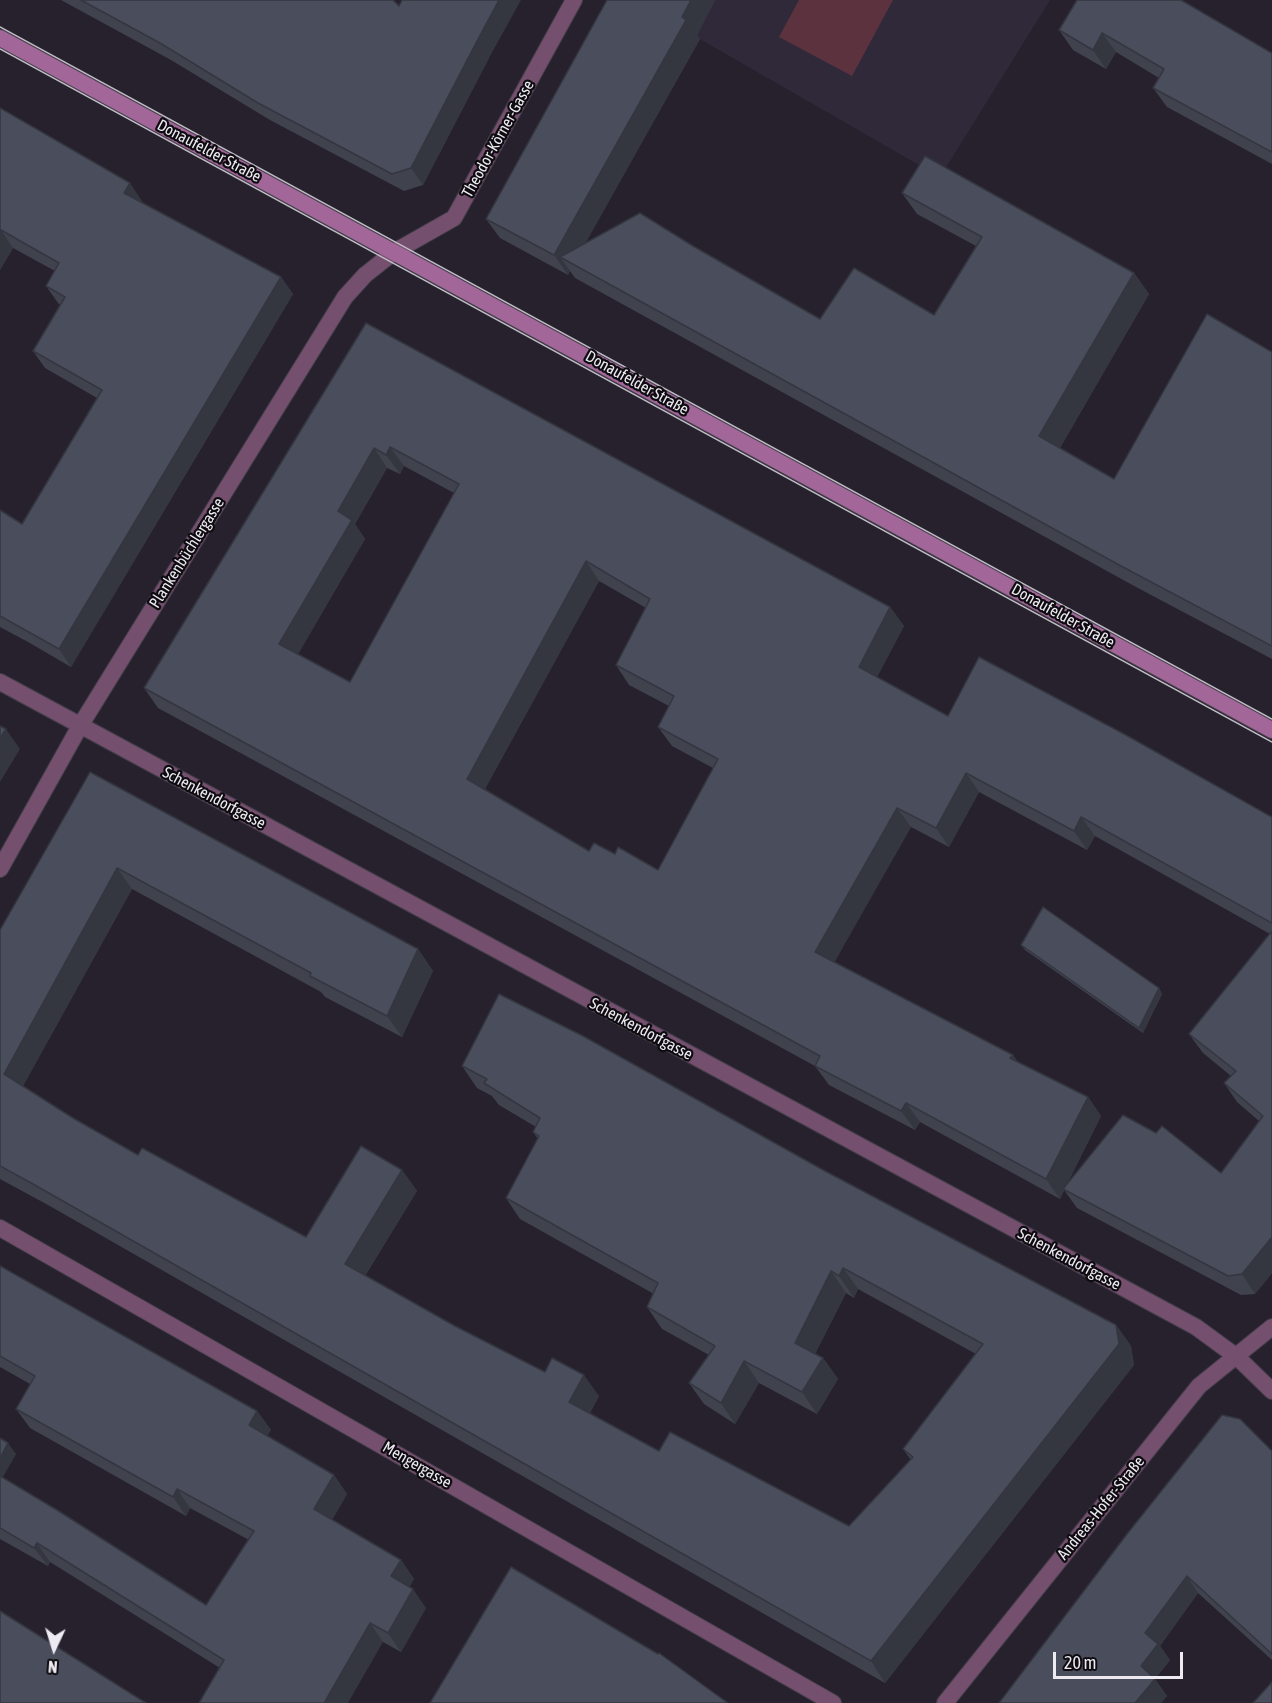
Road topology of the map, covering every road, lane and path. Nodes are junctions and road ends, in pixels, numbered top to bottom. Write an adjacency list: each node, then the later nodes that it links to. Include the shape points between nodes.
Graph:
1 (574, 0): 3 (street, Theodor-Körner-Gasse, via 454,218)
2 (0, 38): 3 (main road, Donaufelder Straße)
3 (394, 252): 5 (street, Plankenbüchlergasse, via 345,297); 6 (main road, Donaufelder Straße)
4 (0, 682): 5 (street, Schenkendorfgasse)
5 (80, 726): 7 (street, Plankenbüchlergasse); 10 (street, Schenkendorfgasse, via 1196,1327)
6 (1272, 730)
7 (0, 868)
8 (0, 1228): 12 (street, Mengergasse)
9 (1272, 1327): 10 (street, Andreas-Hofer-Straße)
10 (1237, 1357): 11 (street, Schenkendorfgasse); 13 (street, Andreas-Hofer-Straße, via 1199,1386)
11 (1272, 1391)
12 (833, 1703)
13 (945, 1703)

